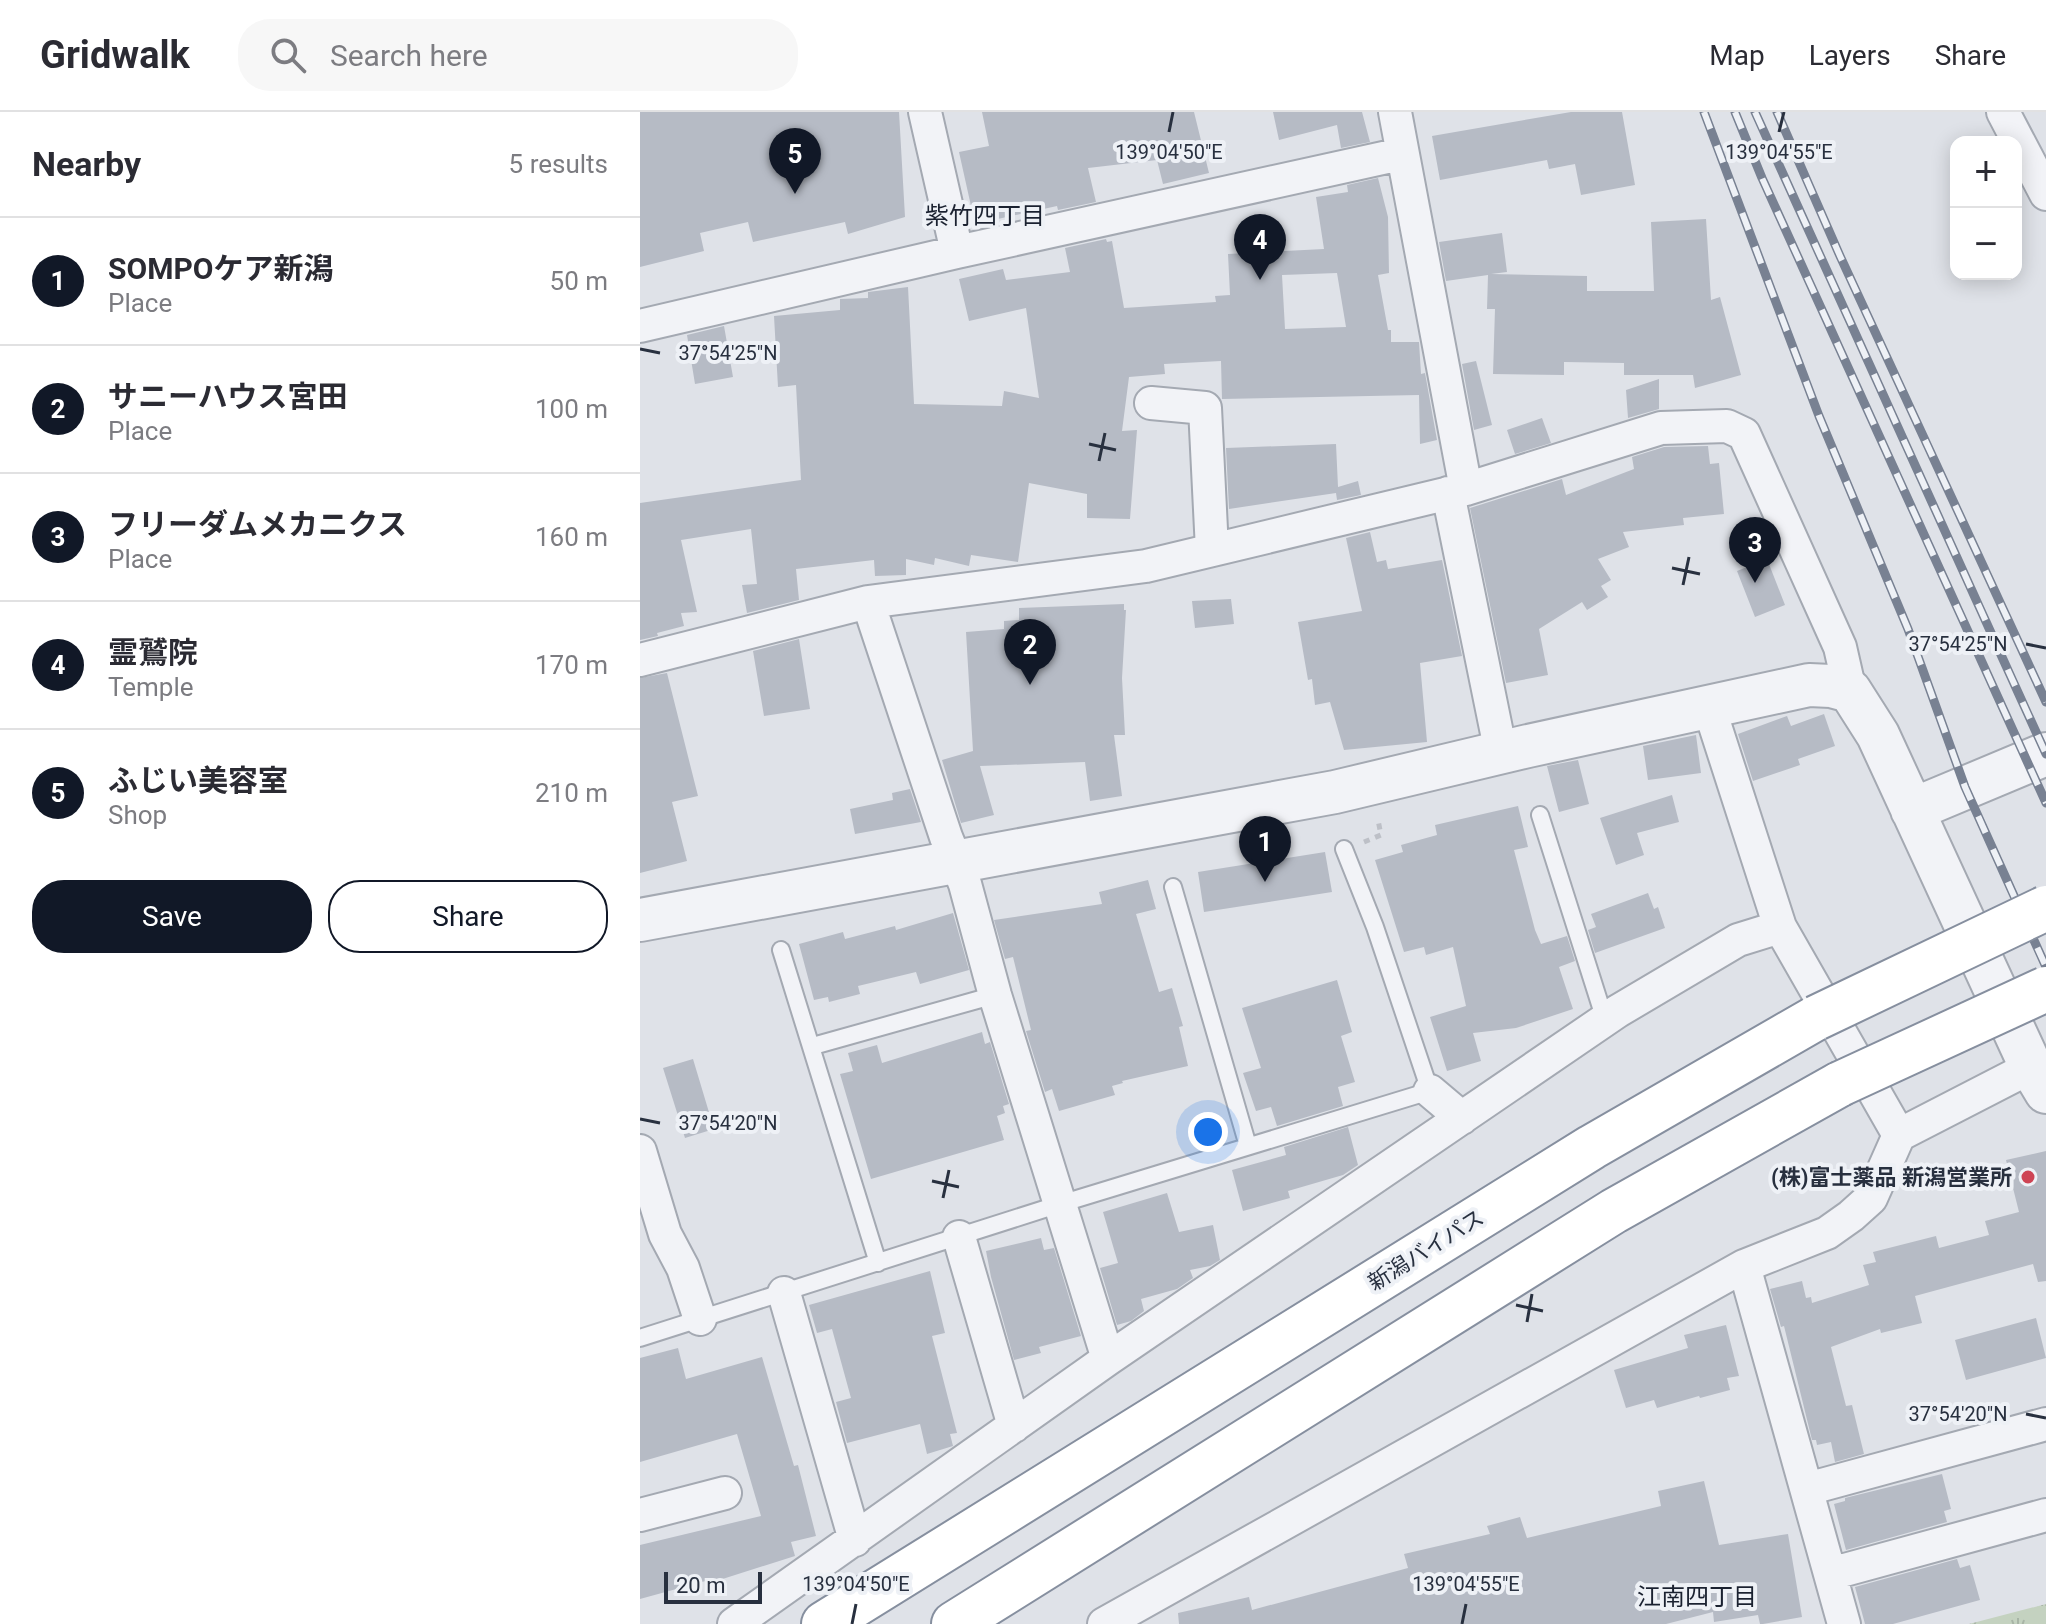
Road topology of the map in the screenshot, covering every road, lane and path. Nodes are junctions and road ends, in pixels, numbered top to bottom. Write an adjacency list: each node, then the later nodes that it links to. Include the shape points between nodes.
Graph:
1 (925, 112): 6 (street)
2 (1395, 112): 4 (street)
3 (2003, 112): 5 (street)
4 (1401, 154): 6 (street); 9 (street)
5 (2046, 194)
6 (957, 252): 7 (street)
7 (640, 326)
8 (1151, 403): 10 (street, via 1205,408)
9 (1457, 491): 10 (street); 13 (street, via 1661,428 1727,426 1744,434 1840,647); 15 (street)
10 (1212, 550): 11 (street, via 1146,566)
11 (868, 602): 12 (street); 22 (street)
12 (640, 660)
13 (1850, 691): 14 (street, via 1809,685); 17 (street, via 1878,735)
14 (1709, 707): 15 (street); 26 (street)
15 (1501, 753): 22 (street, via 1335,792)
16 (2046, 754): 17 (street)
17 (1912, 810): 32 (street)
18 (1540, 815): 30 (lane)
19 (1377, 818): 20 (path)
20 (1381, 835)
21 (1344, 849): 33 (lane)
22 (957, 861): 25 (street); 29 (street)
23 (1173, 887): 36 (lane)
24 (2046, 908): 56 (highway, 新潟バイパス, bridge, via 1816,1018 1592,1147)
25 (640, 920)
26 (1780, 927): 30 (street, via 1738,940); 35 (street)
27 (781, 950): 31 (lane)
28 (2046, 989): 57 (highway, bridge, via 1840,1084 1614,1211)
29 (995, 995): 31 (lane); 38 (street)
30 (1605, 1020): 34 (street)
31 (813, 1046): 40 (lane)
32 (2038, 1080): 35 (street)
33 (1430, 1091): 34 (street); 36 (lane)
34 (1462, 1118): 45 (street)
35 (1899, 1135): 41 (street, via 1871,1198 1851,1216 1827,1233)
36 (1248, 1146): 38 (lane)
37 (640, 1151): 43 (street, via 665,1234)
38 (1060, 1204): 39 (lane); 45 (street)
39 (959, 1237): 40 (lane); 46 (street)
40 (878, 1263): 42 (lane)
41 (1744, 1266): 48 (street); 58 (street)
42 (784, 1293): 43 (lane); 52 (street)
43 (700, 1319): 44 (lane)
44 (640, 1338)
45 (1108, 1359): 46 (street)
46 (1014, 1426): 52 (street)
47 (2045, 1430): 48 (street)
48 (1807, 1489): 53 (street)
49 (725, 1493): 50 (street)
50 (640, 1515)
51 (2046, 1515): 53 (street)
52 (855, 1540): 55 (street)
53 (1830, 1574): 54 (street)
54 (1839, 1623)
55 (734, 1624)
56 (824, 1624)
57 (954, 1624)
58 (1104, 1624)

